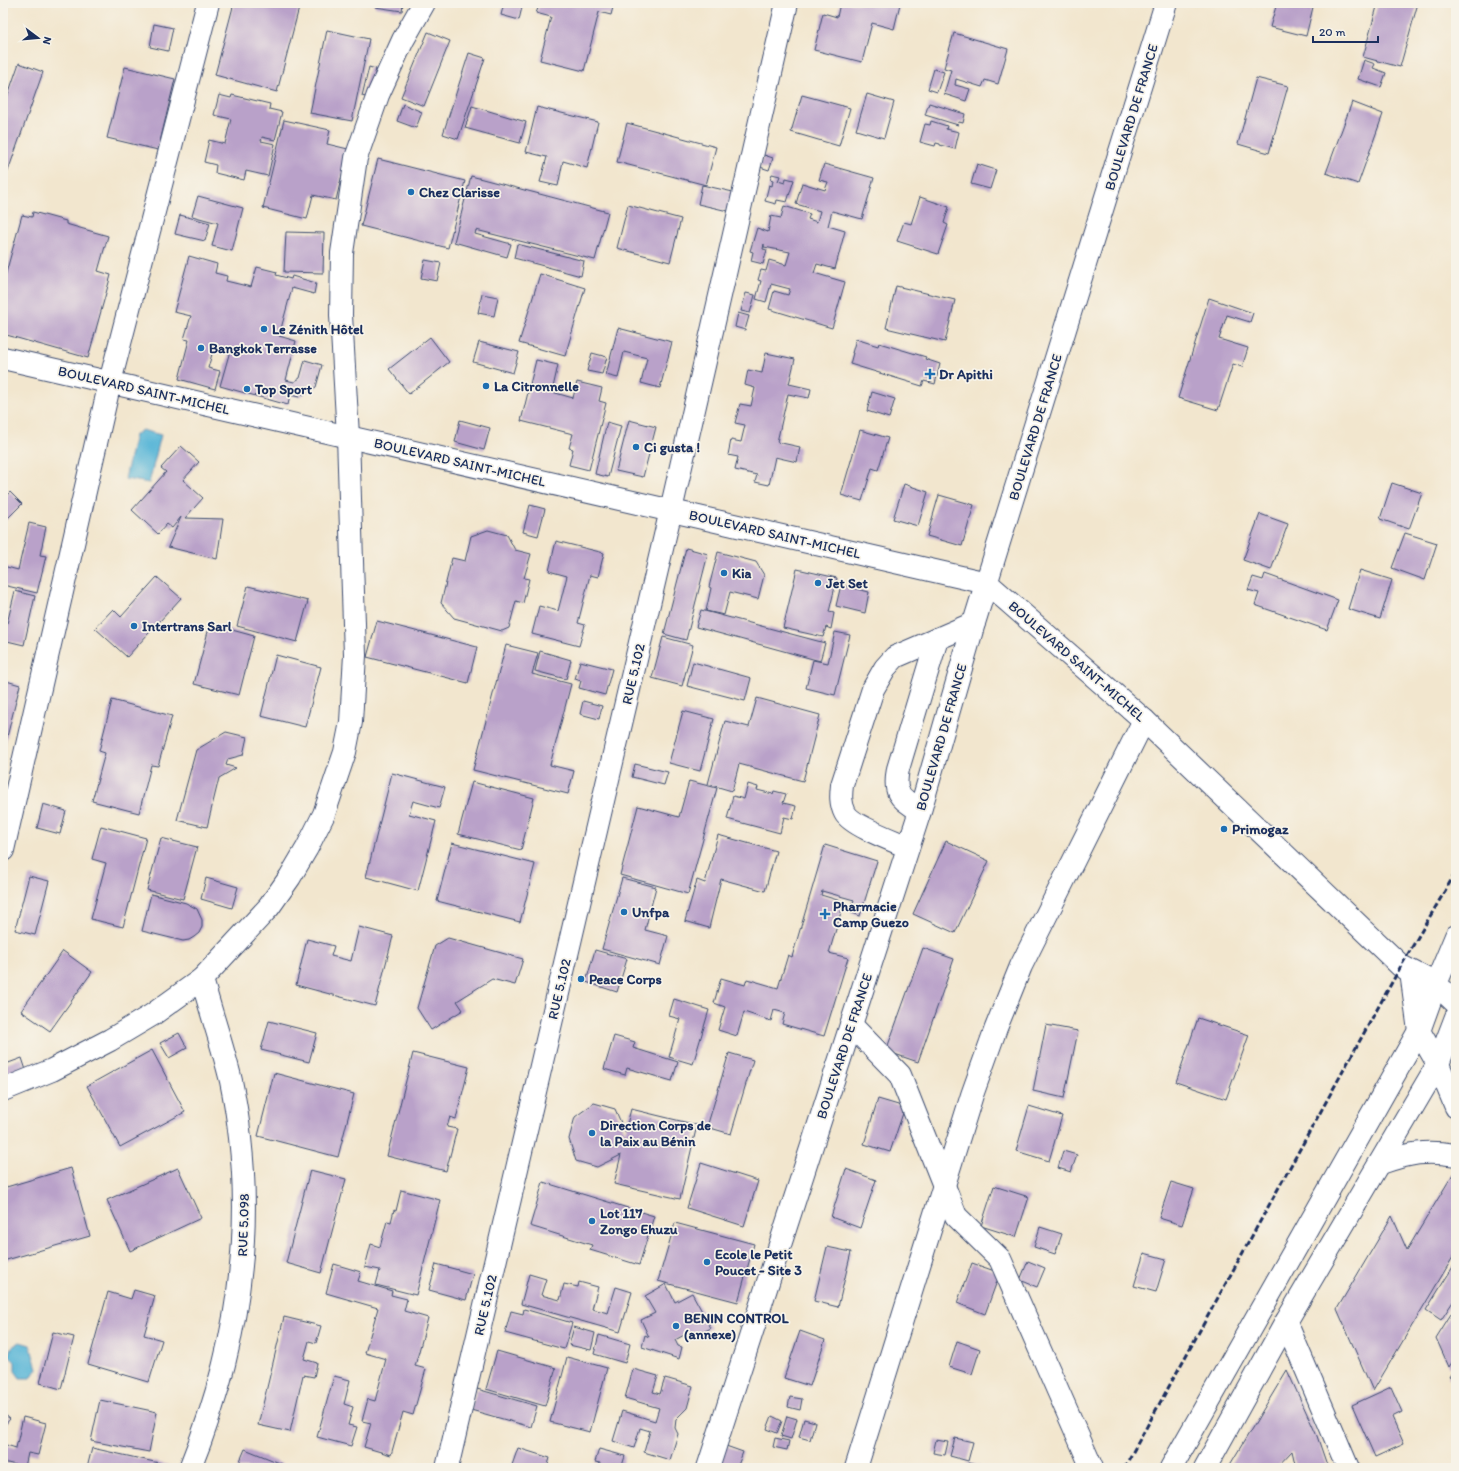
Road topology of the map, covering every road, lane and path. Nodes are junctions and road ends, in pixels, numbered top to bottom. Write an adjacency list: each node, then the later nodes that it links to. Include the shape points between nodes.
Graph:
1 (208, 3): 6 (street)
2 (424, 3): 7 (street, via 403,40 378,96 356,158 342,253 341,315)
3 (787, 3): 8 (street, RUE 5.102)
4 (1166, 3): 9 (street, BOULEVARD DE FRANCE)
5 (3, 358): 6 (street, BOULEVARD SAINT-MICHEL)
6 (110, 382): 7 (street, BOULEVARD SAINT-MICHEL); 15 (street)
7 (348, 436): 8 (street, BOULEVARD SAINT-MICHEL); 18 (street, via 355,655 345,752 324,814 290,877 269,907)
8 (671, 510): 9 (street, BOULEVARD SAINT-MICHEL); 31 (street, RUE 5.102)
9 (987, 583): 10 (street, BOULEVARD DE FRANCE); 12 (street, BOULEVARD SAINT-MICHEL)
10 (974, 623): 11 (street); 13 (street, BOULEVARD DE FRANCE)
11 (937, 639): 13 (street, via 896,782 901,798); 14 (street, via 895,657 884,668 873,689 842,785 841,800 845,814 854,822)
12 (1144, 720): 17 (street, BOULEVARD SAINT-MICHEL, via 1401,966); 33 (street, via 1021,966 996,1028 972,1095)
13 (920, 812): 14 (street, BOULEVARD DE FRANCE)
14 (908, 847): 22 (street, BOULEVARD DE FRANCE)
15 (3, 850)
16 (1456, 936): 19 (street)
17 (1411, 972): 19 (street, BOULEVARD SAINT-MICHEL); 23 (street)
18 (202, 979): 25 (street, via 152,1015 110,1040 52,1070); 30 (street, RUE 5.098, via 231,1082 243,1170 245,1213 243,1253 225,1364 213,1407)
19 (1436, 984): 20 (street, BOULEVARD SAINT-MICHEL); 23 (street)
20 (1456, 1003)
21 (1456, 1017): 24 (street)
22 (851, 1025): 32 (street, BOULEVARD DE FRANCE); 34 (street, via 900,1075 956,1216 1000,1258)
23 (1419, 1031): 24 (street); 35 (street)
24 (1438, 1064): 26 (street); 28 (street)
25 (3, 1090)
26 (1456, 1107)
27 (1456, 1155): 28 (street, via 1425,1152 1406,1154)
28 (1380, 1162): 29 (street)
29 (1286, 1322): 36 (street); 37 (street)
30 (190, 1468)
31 (447, 1468)
32 (708, 1468)
33 (856, 1468)
34 (1092, 1468)
35 (1171, 1468)
36 (1205, 1468)
37 (1348, 1468)

